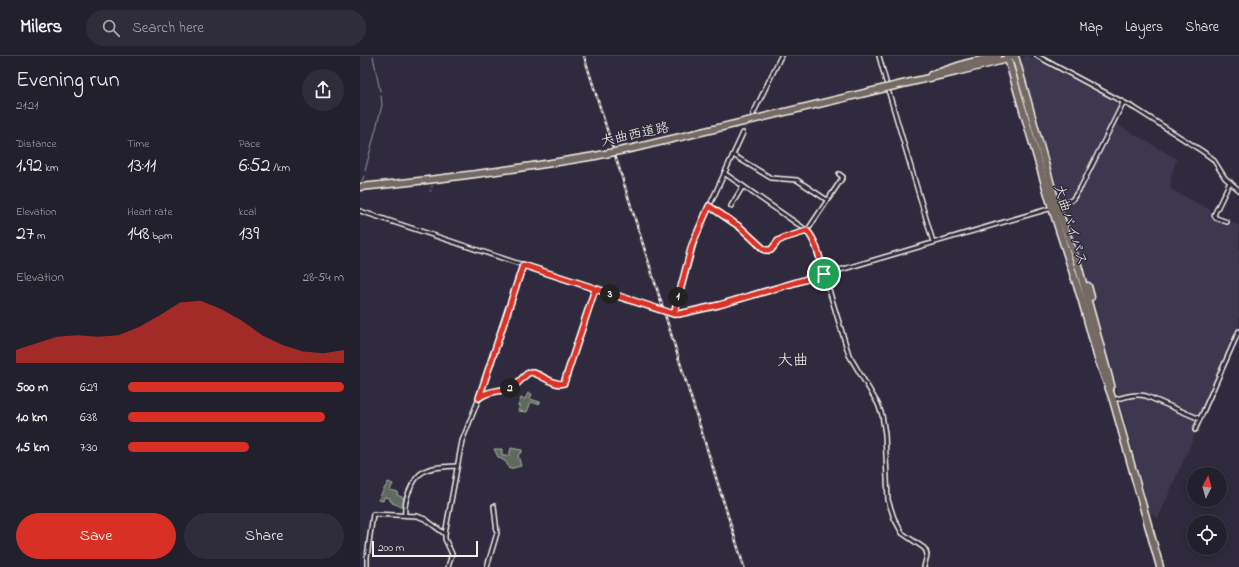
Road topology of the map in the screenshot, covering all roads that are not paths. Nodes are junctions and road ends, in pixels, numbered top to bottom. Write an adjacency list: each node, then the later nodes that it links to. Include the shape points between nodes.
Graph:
1 (781, 56): 12 (street)
2 (879, 56): 8 (street)
3 (998, 56): 9 (highway, via 964,64)
4 (1037, 56): 7 (street)
5 (1049, 56): 7 (street)
6 (1011, 57): 9 (highway); 24 (highway, 大曲バイパス)
7 (1046, 61): 11 (street)
8 (886, 82)
9 (911, 82): 19 (highway, 大曲西道路, bridge, via 595,156 506,171)
10 (889, 92): 28 (street)
11 (1123, 103): 17 (street, via 1209,156); 24 (street, via 1081,187 1072,200)
12 (753, 114)
13 (744, 133): 14 (street)
14 (733, 155): 15 (street); 21 (street, via 771,178 797,180)
15 (724, 173): 18 (street); 22 (street)
16 (839, 174): 21 (street, via 843,176)
17 (1230, 182): 20 (street); 26 (street, via 1214,215)
18 (743, 186): 23 (street); 27 (street)
19 (360, 187)
20 (1239, 190)
21 (827, 200): 27 (street)
22 (709, 206): 27 (street, via 740,227 765,250 771,250 776,242 784,238); 34 (street, via 692,245)
23 (731, 206)
24 (1055, 207): 28 (street); 30 (highway, 大曲バイパス); 37 (highway, 大曲バイパス, via 1098,359)
25 (360, 212): 29 (street)
26 (1227, 222)
27 (807, 231): 31 (street, via 816,246)
28 (933, 242): 31 (street)
29 (523, 265): 32 (street); 36 (street)
30 (1078, 266): 33 (highway, via 1083,270); 37 (highway, 大曲バイパス, via 1113,390)
31 (824, 274): 34 (street, via 719,305); 48 (street, via 849,355 882,415 888,500 894,518 902,533 926,551)
32 (595, 289): 34 (street); 36 (street, via 564,383 558,384 530,372 509,389 488,393)
33 (1091, 297)
34 (674, 314)
35 (1239, 331): 38 (street)
36 (479, 398): 40 (street, via 462,441)
37 (1113, 400): 38 (street, via 1146,396); 49 (highway, 大曲バイパス)
38 (1200, 419): 39 (street)
39 (1195, 430)
40 (457, 466): 42 (street, via 427,469 419,474 406,499); 43 (street)
41 (494, 506): 44 (street, via 497,533)
42 (405, 515): 43 (street, via 421,517); 45 (street, via 373,514)
43 (445, 534): 46 (street, via 452,554)
44 (487, 566): 47 (street)
45 (368, 567)
46 (448, 567)
47 (482, 567)
48 (924, 567)
49 (1160, 567)

